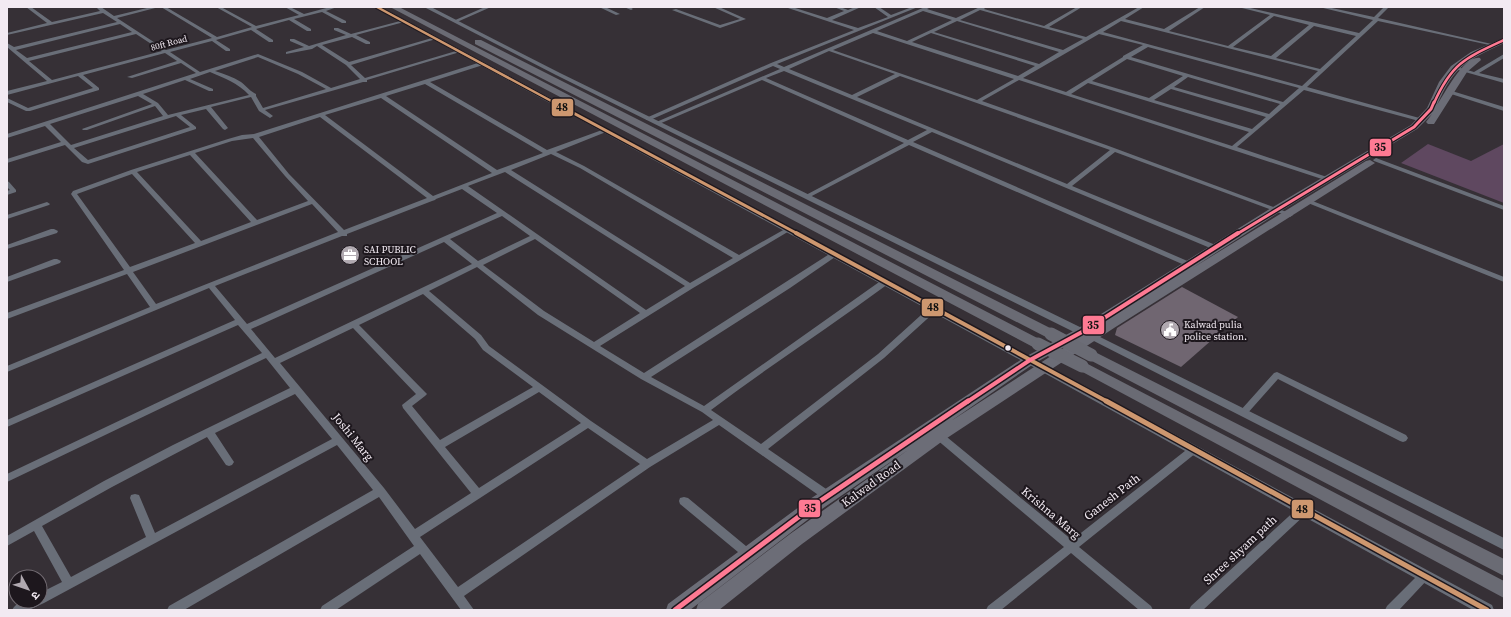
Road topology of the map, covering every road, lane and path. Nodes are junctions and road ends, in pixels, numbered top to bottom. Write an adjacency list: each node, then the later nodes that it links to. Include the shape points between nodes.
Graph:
1 (28, 7): 47 (street)
2 (98, 7): 31 (street)
3 (157, 7): 36 (street)
4 (163, 7): 62 (street)
5 (218, 7): 50 (street)
6 (287, 7): 34 (street)
7 (335, 7): 29 (street, 80ft Road)
8 (377, 7): 46 (street)
9 (394, 7): 202 (highway, bridge, via 1038,344)
10 (411, 7): 202 (highway, bridge, via 1051,334)
11 (427, 7): 39 (street)
12 (480, 7): 39 (street)
13 (489, 7): 39 (street)
14 (601, 7): 33 (street)
15 (714, 7): 30 (street, via 744,19 720,27)
16 (787, 7): 41 (street)
17 (836, 7): 32 (street)
18 (859, 7): 32 (street)
19 (876, 7): 37 (street)
20 (916, 7): 37 (street)
21 (1080, 7): 49 (street)
22 (1142, 7): 40 (street)
23 (1203, 7): 55 (street)
24 (1240, 7): 35 (street)
25 (1321, 7): 43 (street)
26 (1385, 7): 43 (street)
27 (926, 8): 42 (street); 54 (street)
28 (982, 8): 42 (street); 49 (street)
29 (322, 10): 34 (street, 80ft Road); 45 (street)
30 (674, 10)
31 (104, 11): 36 (street); 47 (street)
32 (848, 11): 41 (street)
33 (618, 14)
34 (303, 15): 38 (street, 80ft Road)
35 (1273, 15): 48 (street); 74 (street)
36 (115, 17): 44 (street)
37 (891, 17): 53 (street)
38 (290, 19): 50 (street, 80ft Road); 52 (street)
39 (452, 19): 135 (street)
40 (1120, 19): 55 (street); 58 (street)
41 (826, 20): 53 (street)
42 (956, 20): 57 (street); 81 (street)
43 (1376, 20): 61 (street); 73 (street)
44 (122, 22): 56 (street); 76 (street)
45 (344, 22)
46 (402, 22): 60 (street); 63 (street)
47 (50, 23): 59 (street)
48 (1313, 24): 61 (street); 85 (street)
49 (1045, 27): 64 (street)
50 (254, 28): 62 (street, 80ft Road); 67 (street)
51 (336, 29): 60 (street)
52 (309, 30)
53 (859, 30): 90 (street)
54 (873, 31): 68 (street); 78 (street)
55 (1165, 31): 74 (street)
56 (137, 32): 79 (street); 86 (street)
57 (931, 32): 68 (street); 91 (street)
58 (1099, 32): 64 (street); 72 (street)
59 (7, 34)
60 (351, 35): 69 (street); 71 (street)
61 (1360, 35): 95 (street)
62 (214, 39): 77 (street); 79 (street, 80ft Road)
63 (434, 39): 80 (street); 88 (street)
64 (1087, 39): 81 (street)
65 (292, 40): 75 (street)
66 (1504, 40): 73 (main road)
67 (271, 41)
68 (908, 42): 103 (street)
69 (368, 43)
70 (7, 44): 76 (street)
71 (318, 45): 75 (street); 88 (street)
72 (1147, 45): 84 (street); 110 (street)
73 (1499, 46): 93 (main road)
74 (1229, 47): 85 (street)
75 (310, 48): 82 (street)
76 (13, 49): 86 (street)
77 (228, 50)
78 (830, 50): 92 (street); 98 (street)
79 (164, 52): 87 (street); 96 (street, 80ft Road)
80 (458, 52): 89 (street); 105 (street)
81 (1063, 52): 91 (street)
82 (288, 53)
83 (1504, 56): 93 (street)
84 (1125, 57): 99 (street); 104 (street)
85 (1272, 58): 95 (street)
86 (26, 60): 107 (street)
87 (180, 62): 97 (street); 100 (street)
88 (348, 64): 105 (street)
89 (481, 64): 108 (street); 142 (street)
90 (774, 64): 92 (street); 135 (street)
91 (1039, 66): 103 (street)
92 (783, 68): 102 (street); 119 (street)
93 (1464, 70): 106 (street); 117 (main road)
94 (211, 71): 97 (street); 112 (street, via 258,55); 116 (street, via 248,88)
95 (1322, 71): 110 (street)
96 (79, 74): 107 (street, 80ft Road); 127 (street, via 99,91)
97 (200, 74): 101 (street)
98 (898, 75): 119 (street); 122 (street)
99 (1187, 75): 109 (street); 124 (street)
100 (130, 76)
101 (187, 78): 111 (street); 114 (street)
102 (761, 78): 137 (street); 146 (street)
103 (1018, 79): 115 (street); 122 (street)
104 (1087, 80): 115 (street); 121 (street)
105 (365, 81): 112 (street)
106 (1504, 81)
107 (51, 82): 113 (street, 80ft Road)
108 (426, 82): 118 (street); 151 (street)
109 (1170, 87): 121 (street); 133 (street)
110 (1304, 87): 124 (street); 136 (street)
111 (211, 90)
112 (331, 90): 128 (street, via 307,99)
113 (7, 94)
114 (139, 94): 123 (street); 138 (street)
115 (1066, 94): 148 (street)
116 (254, 95): 125 (street); 128 (street)
117 (1445, 95): 126 (street); 136 (main road); 152 (main road, via 1435,117 1423,130)
118 (382, 96): 130 (street); 156 (street)
119 (852, 97): 141 (street)
120 (7, 100): 127 (street)
121 (1150, 100): 143 (street)
122 (978, 102): 149 (street)
123 (156, 104): 134 (street); 140 (street)
124 (1284, 104): 133 (street)
125 (207, 106): 129 (street); 139 (street)
126 (1504, 109)
127 (28, 110): 131 (street)
128 (261, 110): 132 (street)
129 (177, 114): 134 (street); 147 (street, via 194,128 88,162)
130 (321, 115): 145 (street); 163 (street)
131 (38, 116)
132 (270, 116)
133 (1270, 116): 143 (street)
134 (168, 117): 147 (street)
135 (648, 119): 137 (street)
136 (1421, 120): 157 (main road, via 1409,130)
137 (657, 123): 162 (street)
138 (46, 124): 144 (street); 147 (street)
139 (225, 128)
140 (84, 129)
141 (932, 130): 146 (street); 160 (street)
142 (604, 131): 151 (street); 173 (street)
143 (1253, 131): 148 (street)
144 (7, 136)
145 (254, 136): 150 (street, via 242,137); 164 (street)
146 (909, 143): 162 (street); 185 (street)
147 (68, 145): 153 (street)
148 (1233, 148): 157 (street)
149 (1114, 150): 160 (street); 168 (street)
150 (192, 152): 155 (street); 172 (street)
151 (548, 152): 154 (street); 182 (street, via 582,167)
152 (1376, 160): 165 (main road); 167 (street)
153 (7, 161)
154 (505, 169): 156 (street); 191 (street)
155 (133, 171): 178 (street); 186 (street, via 74,193)
156 (497, 172): 159 (street)
157 (1328, 179): 168 (main road)
158 (7, 183): 161 (street, via 14,191)
159 (463, 186): 163 (street); 169 (street)
160 (1067, 187): 180 (street)
161 (7, 193)
162 (806, 197): 199 (street)
163 (433, 199): 175 (street)
164 (312, 202): 172 (street); 175 (street)
165 (1310, 202): 170 (main road); 188 (street)
166 (47, 204): 171 (street)
167 (1504, 208)
168 (1277, 209): 170 (street); 180 (main road)
169 (501, 214): 176 (street); 177 (street)
170 (1290, 214): 199 (main road)
171 (7, 217)
172 (256, 223): 178 (street)
173 (787, 230): 181 (street); 182 (street)
174 (54, 231): 179 (street)
175 (344, 234): 190 (street)
176 (534, 237): 184 (street); 195 (street, via 542,240)
177 (445, 239): 184 (street); 197 (street)
178 (200, 244): 186 (street)
179 (7, 247)
180 (1215, 248): 185 (main road)
181 (834, 255): 189 (street); 205 (street)
182 (738, 258): 191 (street)
183 (57, 261): 187 (street)
184 (478, 265): 192 (street); 200 (street, via 540,313)
185 (1189, 265): 199 (main road)
186 (130, 270): 193 (street); 196 (street)
187 (7, 280)
188 (1504, 280)
189 (885, 282): 194 (street); 208 (street)
190 (210, 285): 193 (street); 197 (street, Joshi Marg)
191 (690, 286): 195 (street)
192 (425, 291): 198 (street); 206 (street, via 478,337 486,348)
193 (155, 308): 204 (street)
194 (934, 308): 203 (street); 218 (street, via 881,356)
195 (645, 313): 200 (street)
196 (7, 316)
197 (243, 324): 201 (street, Joshi Marg); 212 (street)
198 (354, 324): 201 (street); 217 (street, via 422,394 407,405)
199 (1087, 334): 203 (main road); 209 (street)
200 (594, 346): 205 (street)
201 (271, 358): 207 (street, Joshi Marg); 222 (street)
202 (1087, 361): 237 (highway); 240 (highway)
203 (1036, 363): 214 (main road, Kalwad Road); 219 (street); 225 (main road, Kalwad Road)
204 (7, 369)
205 (644, 377): 208 (street)
206 (539, 388): 211 (street); 217 (street)
207 (297, 389): 213 (street); 216 (street, Joshi Marg)
208 (705, 410): 210 (street)
209 (1243, 412): 215 (street, via 1277,375); 233 (street)
210 (720, 420): 218 (street); 221 (street)
211 (588, 423): 221 (street); 224 (street)
212 (7, 424)
213 (209, 432): 220 (street); 229 (street, via 108,484)
214 (939, 436): 234 (street, Krishna Marg); 247 (main road, Kalwad Road, via 796,539)
215 (1403, 438)
216 (339, 440): 223 (street, Joshi Marg); 231 (street)
217 (438, 446): 224 (street)
218 (761, 450): 225 (street)
219 (1193, 450): 228 (street); 234 (street, Ganesh Path)
220 (229, 462)
221 (648, 464): 242 (street)
222 (7, 478)
223 (380, 491): 230 (street, Joshi Marg); 243 (street)
224 (478, 494): 230 (street)
225 (828, 496): 236 (main road, Kalwad Road)
226 (135, 498): 231 (street)
227 (684, 501): 236 (street)
228 (1303, 510): 238 (street); 250 (street, Shree shyam path)
229 (36, 525): 232 (street); 239 (street)
230 (413, 536): 235 (street, Joshi Marg)
231 (153, 540): 239 (street)
232 (7, 542)
233 (1504, 544)
234 (1071, 546): 248 (street, Ganesh Path); 249 (street, Krishna Marg)
235 (421, 547): 242 (street, Joshi Marg); 244 (street)
236 (748, 554): 246 (main road, Kalwad Road)
237 (1504, 568)
238 (1424, 576): 251 (street); 252 (street)
239 (68, 584): 241 (street)
240 (1504, 590)
241 (48, 595)
242 (456, 595): 245 (street, Joshi Marg)
243 (173, 610)
244 (326, 610)
245 (468, 610)
246 (674, 610)
247 (705, 610)
248 (992, 610)
249 (1147, 610)
250 (1195, 610)
251 (1391, 610)
252 (1487, 610)

